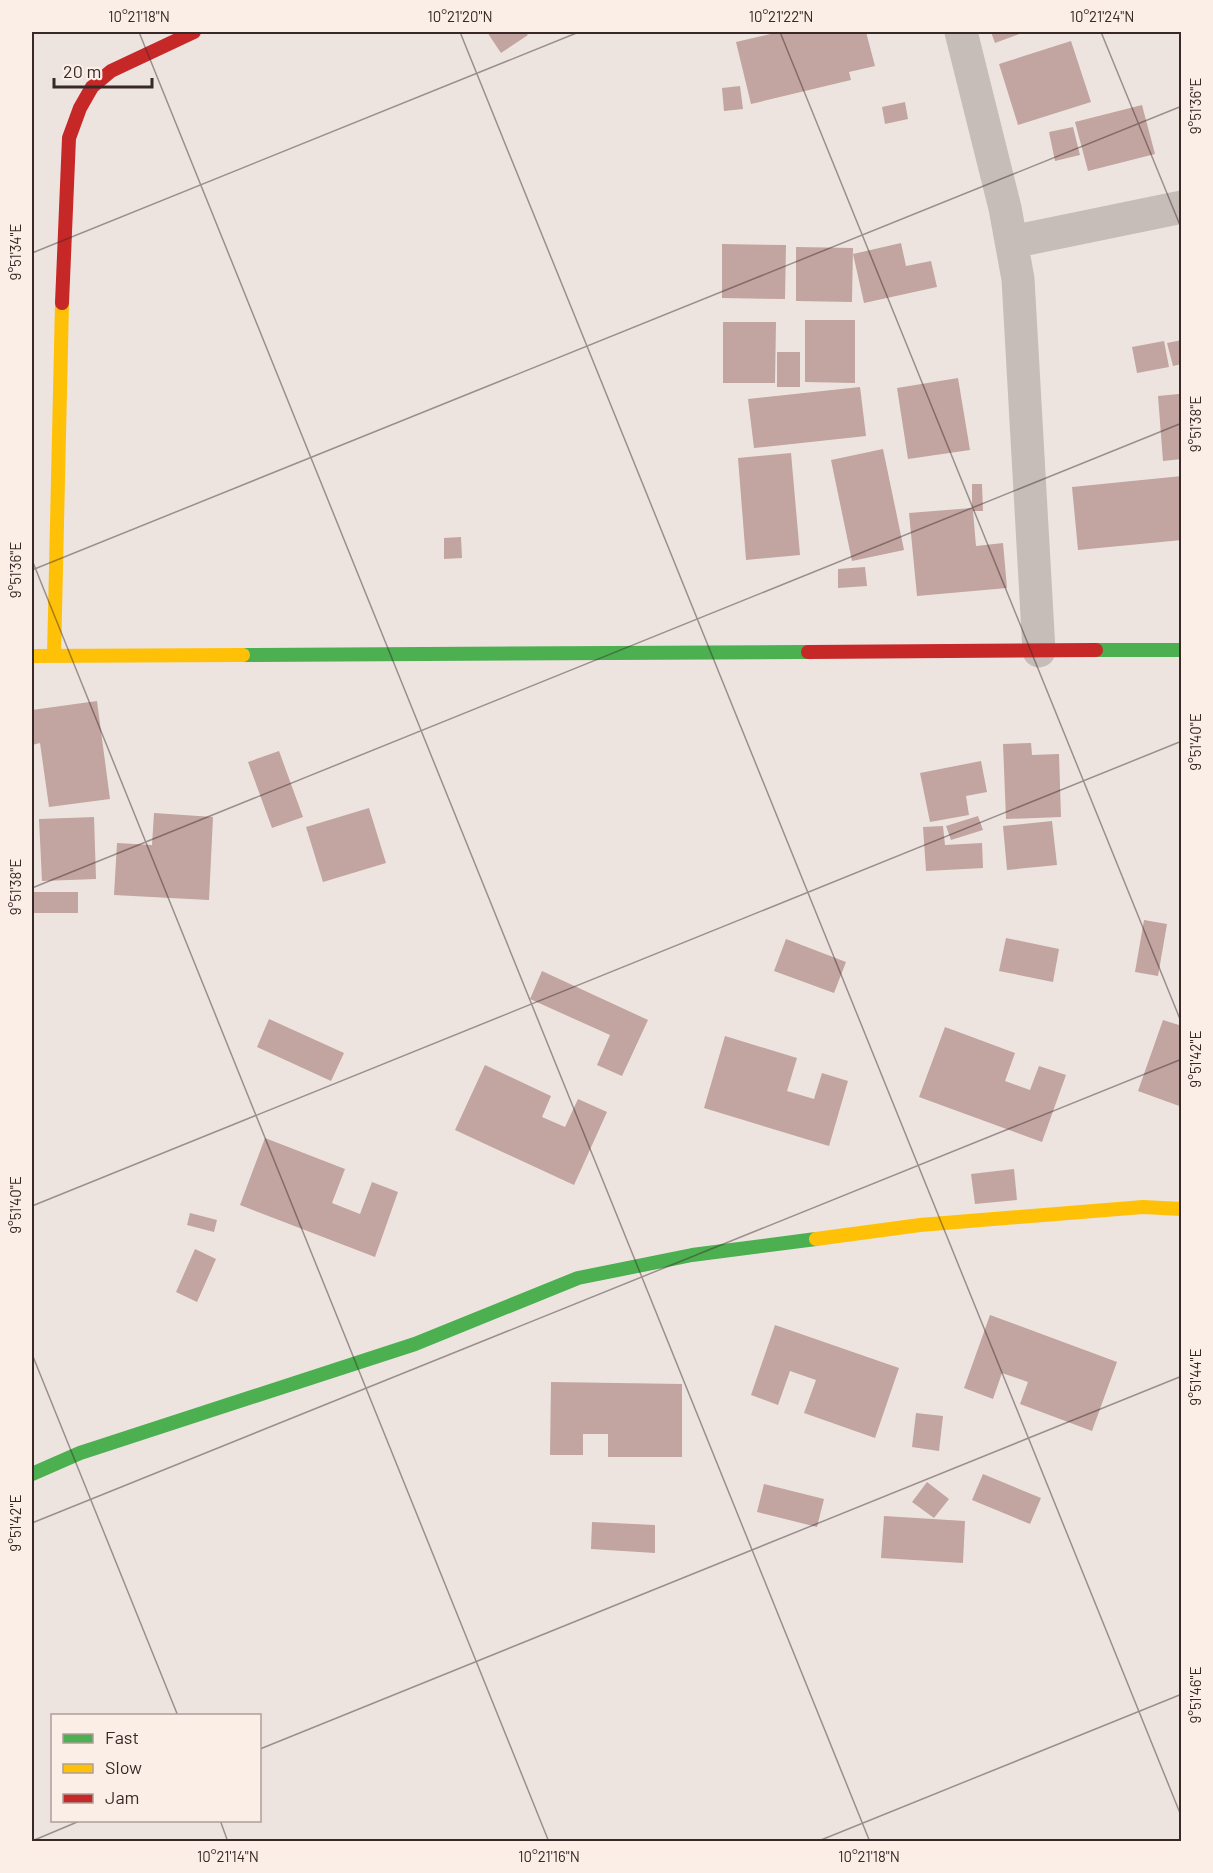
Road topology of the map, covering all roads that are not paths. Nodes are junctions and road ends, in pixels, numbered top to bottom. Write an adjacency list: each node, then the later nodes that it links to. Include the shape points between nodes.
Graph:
1 (194, 32): 8 (street, via 111,71 92,87 69,138)
2 (961, 32): 4 (street)
3 (1182, 207): 4 (street)
4 (1011, 242): 6 (street, via 1019,291)
5 (1182, 650): 6 (street)
6 (1039, 651): 8 (street)
7 (32, 656): 8 (street)
8 (54, 656)
9 (1182, 1209): 10 (street, via 1143,1207 920,1225 692,1255 578,1278 415,1344 80,1454)
10 (32, 1474)

